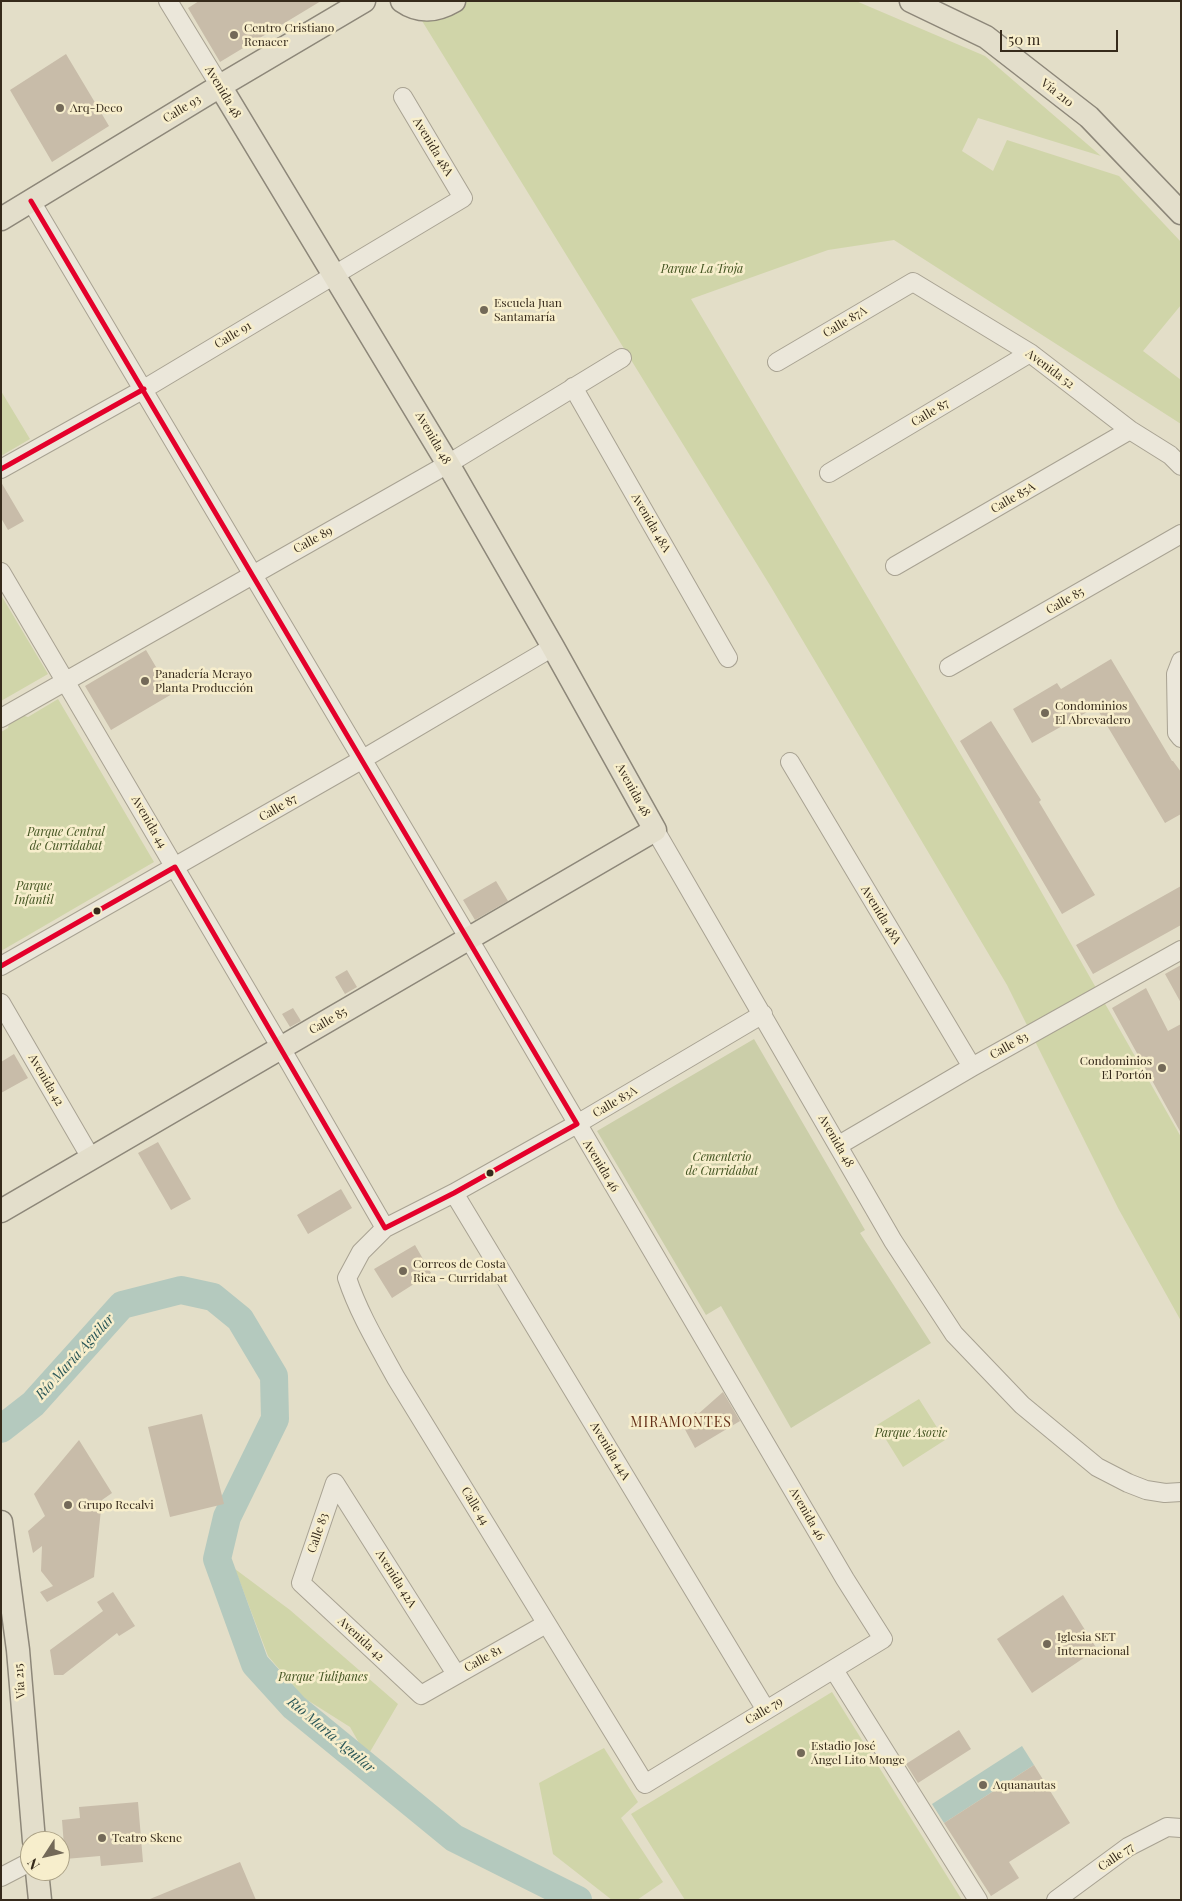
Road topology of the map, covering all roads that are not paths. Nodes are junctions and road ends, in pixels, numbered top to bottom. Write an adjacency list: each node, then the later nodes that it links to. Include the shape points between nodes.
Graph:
1 (168, 1): 7 (street, Avenida 48)
2 (364, 1): 6 (main road, Calle 93)
3 (402, 1): 4 (main road, via 419,9 432,10)
4 (454, 1)
5 (911, 1): 11 (main road, Vía 210, via 986,37 1089,117)
6 (348, 7): 7 (main road, Calle 93)
7 (220, 86): 10 (main road, Calle 93); 13 (main road, Avenida 48)
8 (403, 97): 9 (street, Avenida 48A)
9 (463, 198): 13 (street, Calle 91)
10 (31, 201): 12 (main road, Calle 93); 19 (street, Avenida 46)
11 (1181, 213)
12 (1, 219)
13 (334, 276): 19 (street, Calle 91); 21 (main road, Avenida 48)
14 (913, 282): 15 (street, Avenida 52); 17 (street, Calle 87A)
15 (1030, 353): 20 (street, Avenida 52); 24 (street, Calle 87)
16 (622, 358): 18 (street, Calle 89)
17 (777, 362)
18 (573, 387): 21 (street, Calle 89); 30 (street, Avenida 48A)
19 (144, 389): 23 (street, Calle 91); 28 (street, Avenida 46)
20 (1130, 430): 22 (street, Avenida 52, via 1170,455); 26 (street, Calle 85A)
21 (448, 464): 28 (street, Calle 89); 29 (main road, Avenida 48)
22 (1181, 466)
23 (1, 469)
24 (830, 473)
25 (1181, 534): 32 (street, Calle 85)
26 (895, 566)
27 (1, 572): 33 (street, Avenida 44)
28 (253, 574): 33 (street, Calle 89); 36 (street, Avenida 46)
29 (553, 647): 36 (street, Calle 87); 38 (main road, Avenida 48)
30 (728, 658)
31 (1181, 661): 35 (street, via 1176,674 1177,732)
32 (949, 667)
33 (66, 682): 34 (street, Calle 89); 39 (street, Avenida 44)
34 (1, 718)
35 (1181, 738)
36 (363, 759): 39 (street, Calle 87); 40 (street, Avenida 46)
37 (790, 762): 46 (street, Avenida 48A)
38 (655, 830): 40 (main road, Calle 85); 44 (street, Avenida 48)
39 (175, 867): 42 (street, Calle 87); 45 (street, Avenida 44)
40 (469, 939): 45 (main road, Calle 85); 47 (street, Avenida 46)
41 (1181, 950): 46 (street, Calle 83)
42 (1, 966)
43 (1, 1003): 49 (street, Avenida 42)
44 (763, 1014): 47 (street, Calle 83A); 48 (street, Avenida 48)
45 (281, 1048): 49 (main road, Calle 85); 52 (street, Avenida 44)
46 (972, 1067): 48 (street, Calle 83)
47 (577, 1124): 50 (street, Calle 83A); 58 (street, Avenida 46)
48 (840, 1145): 54 (street, Avenida 48, via 893,1241 954,1334 1022,1406 1097,1467 1146,1490)
49 (91, 1158): 51 (main road, Calle 85)
50 (454, 1193): 52 (street, Calle 83A); 62 (street, Avenida 44A)
51 (1, 1211)
52 (386, 1228): 57 (street, Calle 44, via 361,1252 347,1278 355,1302 396,1378)
53 (335, 1483): 56 (street, Calle 83); 60 (street, Avenida 42A)
54 (1181, 1492)
55 (2, 1532): 65 (main road, Vía 215, via 18,1650)
56 (301, 1583): 61 (street, Avenida 42)
57 (546, 1624): 60 (street, Calle 81); 63 (street, Calle 44)
58 (883, 1639): 59 (street, Calle 79)
59 (834, 1670): 62 (street, Calle 79); 70 (street)
60 (456, 1674): 61 (street, Calle 81)
61 (420, 1695)
62 (766, 1710): 63 (street, Calle 79)
63 (645, 1784)
64 (1181, 1828): 71 (street, Calle 77, via 1167,1827 1128,1847)
65 (33, 1831)
66 (20, 1867): 67 (street)
67 (1, 1877)
68 (37, 1881): 69 (main road)
69 (40, 1900)
70 (978, 1900)
71 (1056, 1900)

